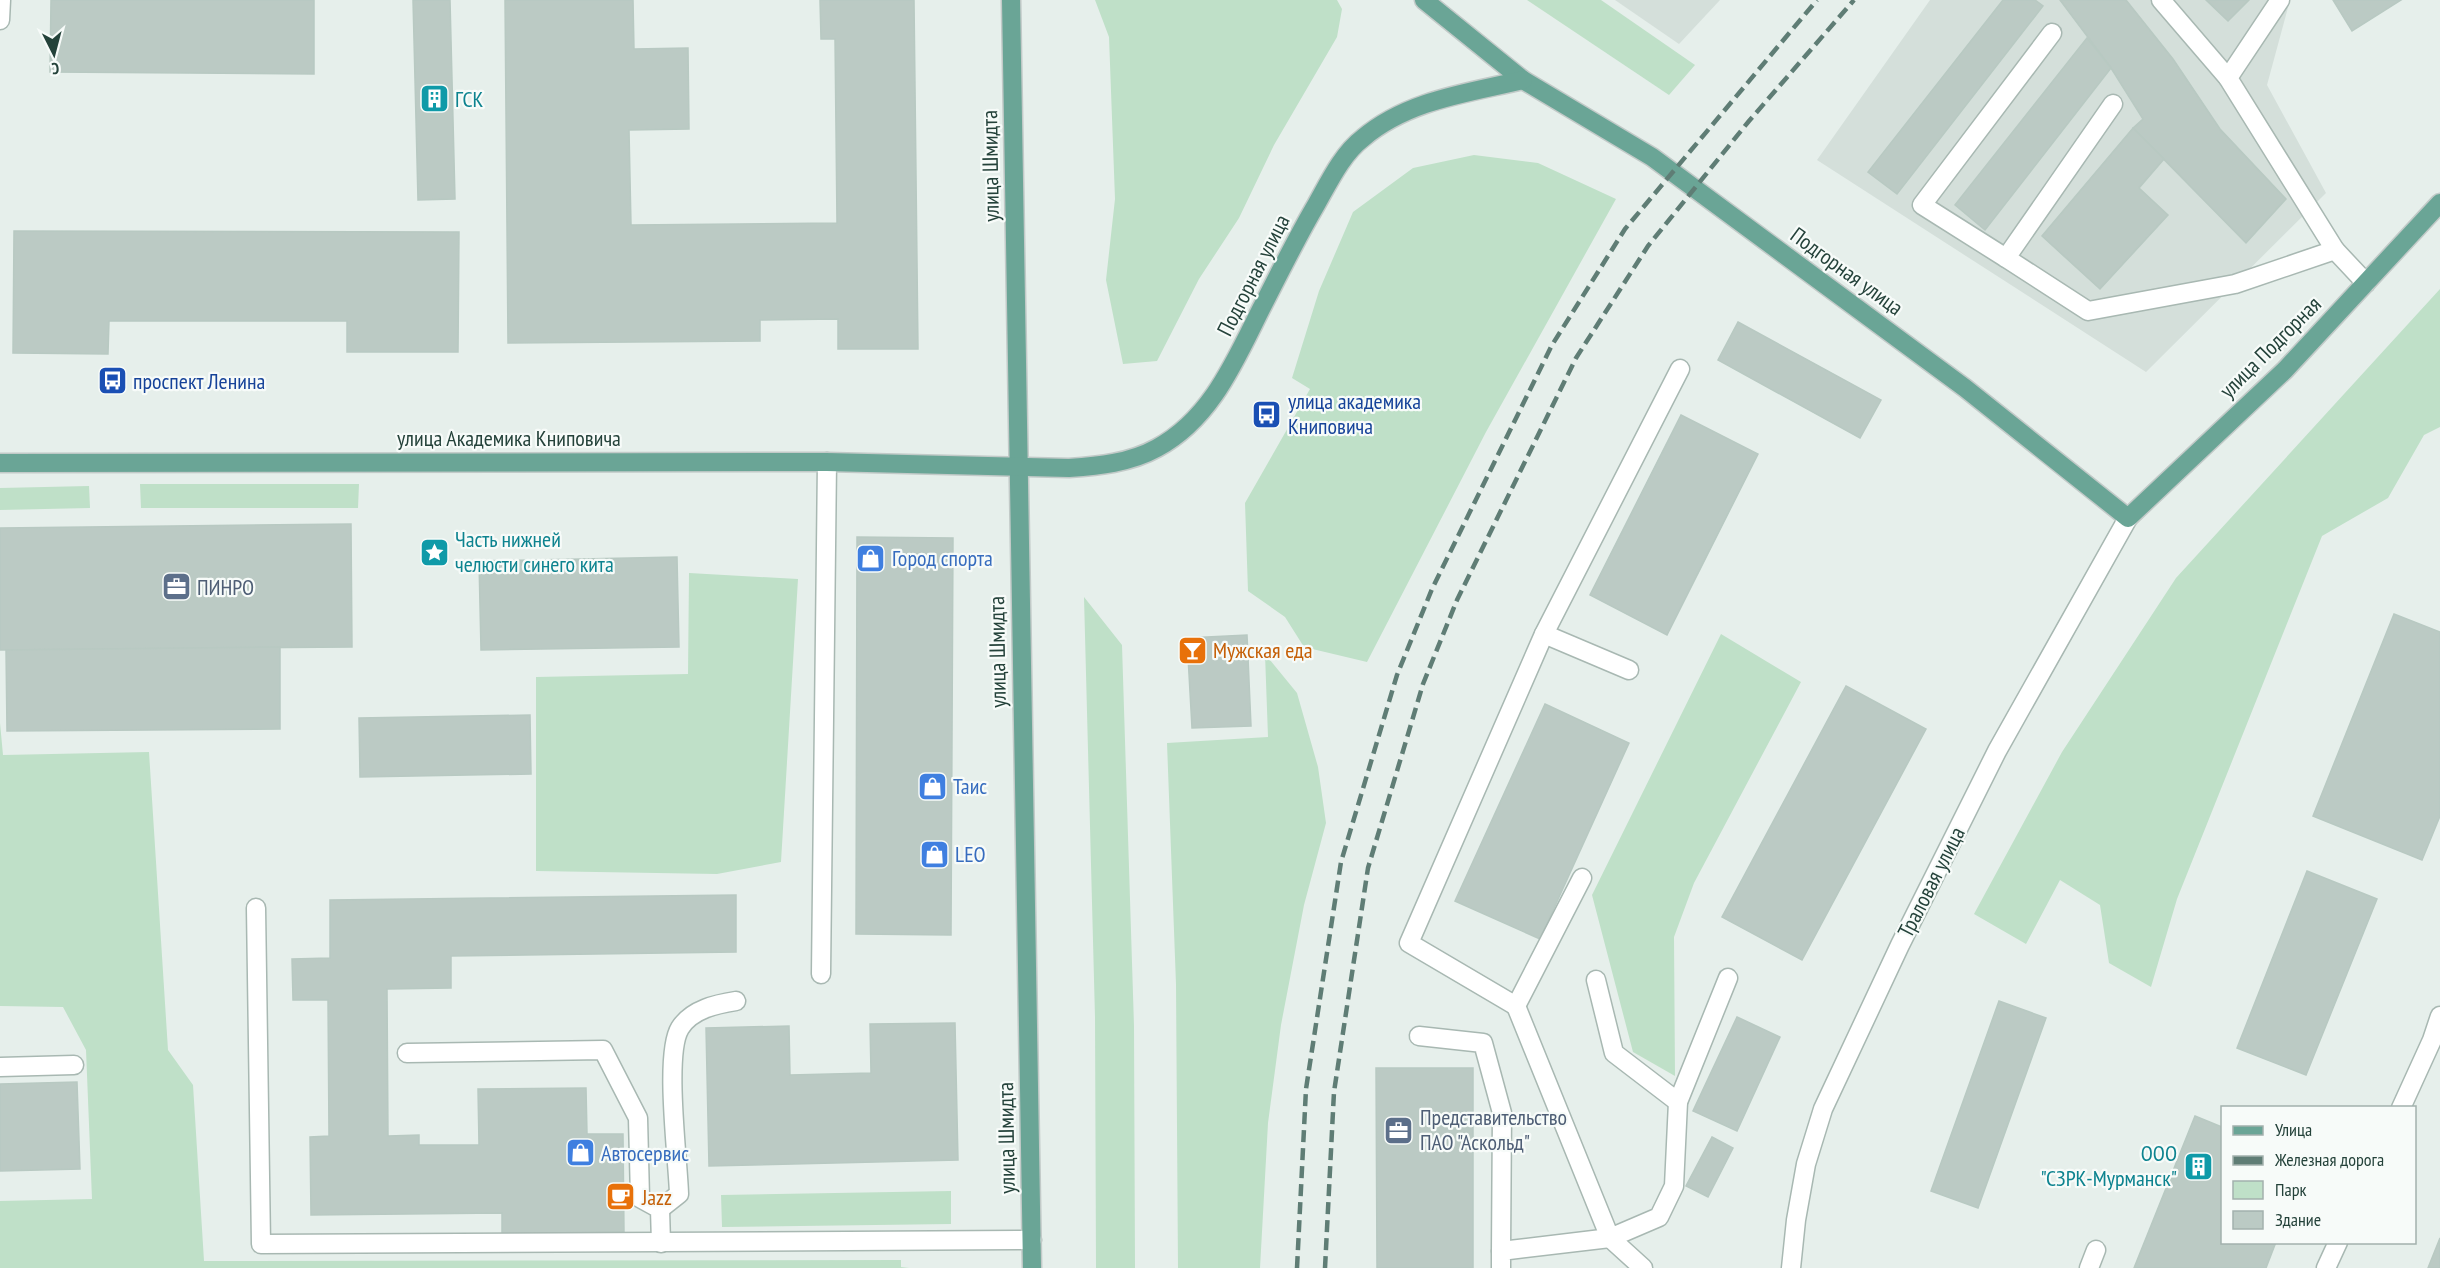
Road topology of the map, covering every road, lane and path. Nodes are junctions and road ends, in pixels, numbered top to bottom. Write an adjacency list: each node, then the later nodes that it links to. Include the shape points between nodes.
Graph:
1 (1, 0): 6 (street)
2 (1011, 0): 18 (main road, улица Шмидта)
3 (1424, 0): 9 (main road, Подгорная улица)
4 (2161, 0): 8 (street)
5 (2280, 0): 8 (street)
6 (0, 20)
7 (2052, 33): 13 (street, via 1922,205)
8 (2228, 78): 12 (street)
9 (1523, 80): 18 (main road, Подгорная улица, via 1426,103 1391,117 1361,139 1337,169 1297,238 1227,379 1197,417 1165,442 1108,465); 19 (main road, Подгорная улица, via 1652,157 1965,388)
10 (2113, 104): 13 (street)
11 (2440, 203): 14 (main road, улица Подгорная)
12 (2335, 250): 13 (street, via 2235,284 2088,311); 14 (street)
13 (2006, 258)
14 (2366, 283): 19 (main road, улица Подгорная, via 2284,370)
15 (1680, 369): 20 (street)
16 (826, 462): 17 (main road, улица Академика Книповича); 18 (main road, улица Академика Книповича); 24 (street)
17 (0, 463)
18 (1018, 466): 38 (main road, улица Шмидта)
19 (2128, 518): 45 (street, Траловая улица, via 1997,752 1899,945 1823,1109 1806,1164)
20 (1544, 634): 21 (street); 28 (street, via 1409,943)
21 (1629, 670)
22 (1582, 878): 28 (street)
23 (256, 908): 39 (street, via 261,1244)
24 (821, 974)
25 (1728, 978): 34 (street)
26 (1596, 980): 34 (street, via 1614,1053)
27 (736, 1001): 36 (street, via 709,1005 680,1028 672,1052 679,1194)
28 (1516, 1006): 37 (street)
29 (2440, 1016): 35 (street)
30 (1419, 1036): 42 (street, via 1483,1043 1502,1113)
31 (407, 1053): 36 (street, via 603,1050 638,1118 640,1198)
32 (74, 1065): 33 (street)
33 (0, 1067)
34 (1678, 1102): 37 (street, via 1674,1186 1659,1217)
35 (2401, 1106)
36 (660, 1209): 39 (street)
37 (1610, 1238): 42 (street); 44 (street)
38 (1032, 1240): 39 (street); 43 (main road, улица Шмидта)
39 (661, 1243)
40 (2337, 1244): 47 (street)
41 (2096, 1250): 46 (street)
42 (1501, 1260)
43 (1032, 1268)
44 (1643, 1268)
45 (1791, 1268)
46 (2090, 1268)
47 (2326, 1268)

